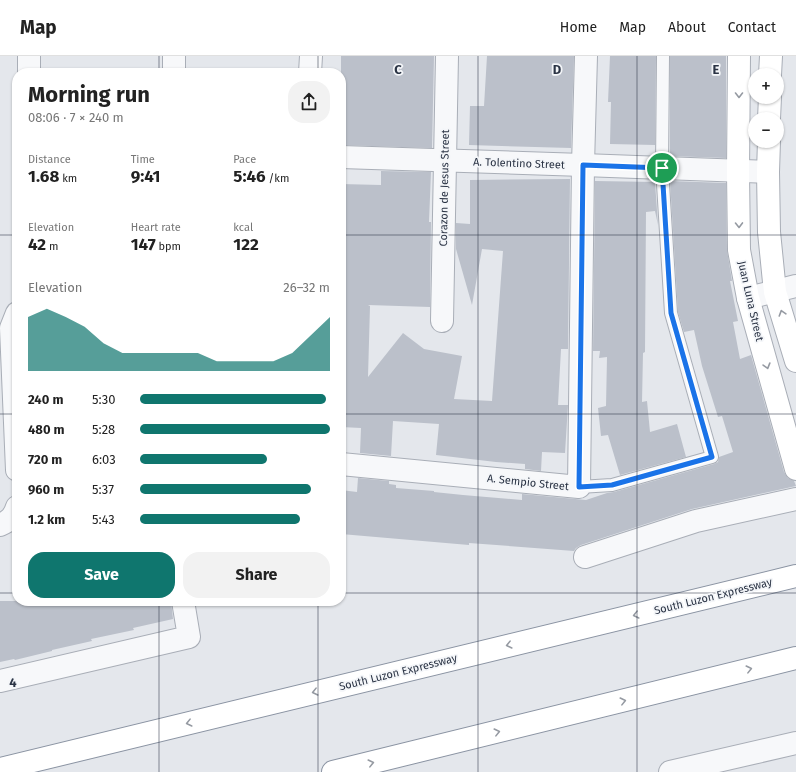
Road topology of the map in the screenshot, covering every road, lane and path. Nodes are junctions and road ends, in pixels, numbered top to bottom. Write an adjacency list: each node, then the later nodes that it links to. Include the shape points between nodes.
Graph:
1 (29, 56): 9 (street)
2 (174, 56): 10 (street)
3 (311, 56): 11 (street)
4 (447, 56): 15 (street, Corazon de Jesus Street)
5 (586, 56): 16 (street)
6 (663, 56): 17 (lane, A. Sempio Street)
7 (739, 56): 18 (main road, Juan Luna Street, one-way to 18)
8 (771, 56): 12 (main road)
9 (29, 68)
10 (174, 68)
11 (310, 68)
12 (770, 68)
13 (769, 148): 19 (main road)
14 (346, 157): 15 (street, A. Tolentino Street)
15 (445, 160): 16 (street, A. Tolentino Street); 23 (street, Corazon de Jesus Street)
16 (583, 165): 17 (street, A. Tolentino Street); 29 (street)
17 (662, 168): 18 (street, A. Tolentino Street); 29 (lane, A. Sempio Street, via 671,313 712,457 612,485)
18 (738, 172): 19 (street, A. Tolentino Street); 22 (main road, Juan Luna Street, one-way to 22, via 739,250)
19 (768, 172): 21 (main road, via 769,232)
20 (796, 286): 21 (street)
21 (775, 292): 22 (street); 26 (main road, one-way to 21)
22 (748, 298): 28 (main road, Juan Luna Street, one-way to 28)
23 (442, 321)
24 (12, 326): 25 (street)
25 (12, 352)
26 (796, 360)
27 (346, 464): 29 (street, A. Sempio Street)
28 (796, 469)
29 (579, 487)
30 (796, 499): 33 (street, via 696,521)
31 (12, 517): 32 (street)
32 (0, 525)
33 (585, 557)
34 (796, 576): 39 (main road, South Luzon Expressway, one-way to 39)
35 (184, 606): 37 (street, via 189,638)
36 (796, 658): 40 (main road, one-way to 36)
37 (0, 681)
38 (796, 743): 41 (street)
39 (0, 769)
40 (333, 772)
41 (670, 772)

